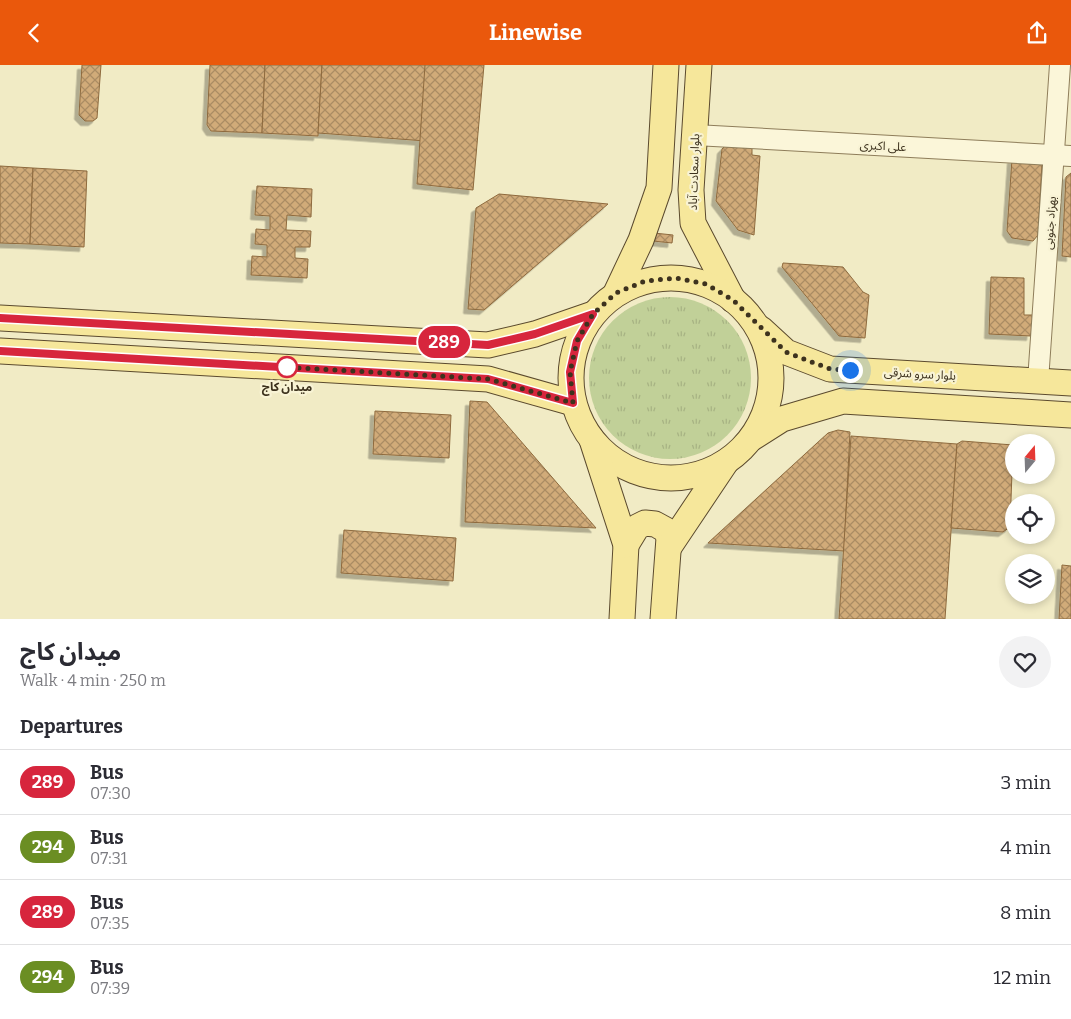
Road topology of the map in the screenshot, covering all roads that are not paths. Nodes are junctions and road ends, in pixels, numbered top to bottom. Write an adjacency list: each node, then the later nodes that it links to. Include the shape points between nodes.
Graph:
1 (666, 65): 6 (main road, via 659,188 641,240)
2 (699, 65): 4 (main road, بلوار سعادت آباد)
3 (1060, 65): 5 (street, بهزاد جنوبی)
4 (695, 135): 5 (street, علی اکبری); 7 (main road, بلوار سعادت آباد, via 691,189 693,223)
5 (1063, 156): 12 (street, بهزاد جنوبی)
6 (616, 293): 7 (main road, via 645,281 676,278 706,284); 8 (main road)
7 (733, 300): 10 (main road)
8 (593, 314): 9 (main road, via 535,334 488,345); 14 (main road, via 577,341 570,372)
9 (0, 318)
10 (754, 323): 12 (main road, بلوار سرو شرقی, via 786,352 830,369); 17 (main road, via 768,351 771,383 765,413)
11 (0, 351): 14 (main road, via 488,379)
12 (1038, 381): 13 (main road, بلوار سرو شرقی)
13 (1071, 383)
14 (573, 403): 16 (main road)
15 (1071, 415): 17 (main road, via 843,401 782,419)
16 (591, 437): 18 (main road, via 607,455 634,471 665,478 697,475); 19 (main road)
17 (749, 441): 18 (main road)
18 (726, 462): 20 (main road)
19 (626, 545): 20 (main road, via 637,527 645,523 666,530); 21 (main road)
20 (668, 547): 22 (main road)
21 (622, 619)
22 (664, 619)

